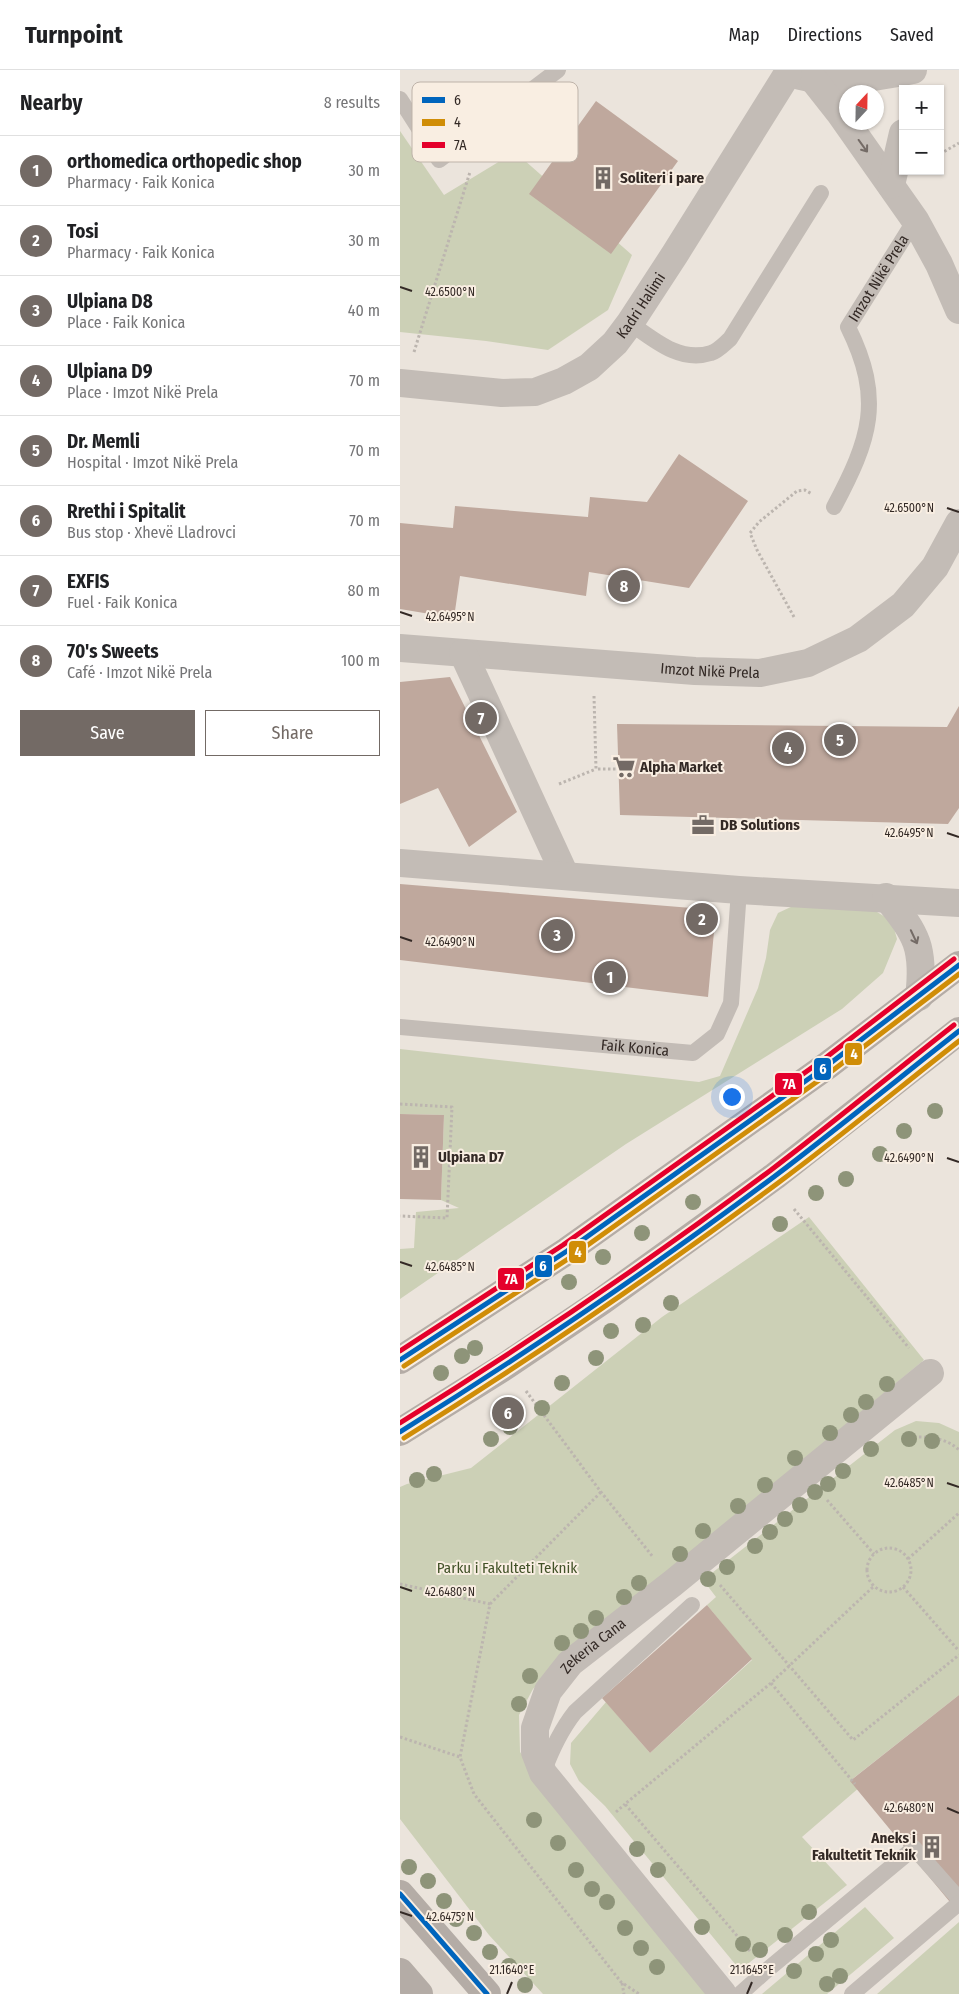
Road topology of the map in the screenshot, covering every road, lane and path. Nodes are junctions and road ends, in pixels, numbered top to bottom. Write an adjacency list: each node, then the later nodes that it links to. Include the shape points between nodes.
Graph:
1 (558, 70): 4 (lane)
2 (915, 70): 3 (street, via 860,80); 5 (street)
3 (794, 74): 12 (street, Imzot Nikë Prela, one-way to 12); 16 (street, Kadri Halimi)
4 (542, 82)
5 (913, 85)
6 (400, 99): 7 (lane)
7 (412, 118)
8 (959, 143): 10 (path)
9 (899, 150): 12 (street)
10 (944, 152)
11 (473, 162): 17 (path)
12 (891, 185): 14 (street, Imzot Nikë Prela)
13 (821, 194): 16 (lane, via 730,339 713,353 692,356 669,350)
14 (915, 220): 15 (street, Imzot Nikë Prela); 19 (lane, Imzot Nikë Prela, via 848,327 866,370 869,406 866,438)
15 (959, 310)
16 (630, 323): 17 (street, Kadri Halimi, via 589,367 535,392 502,393)
17 (402, 383)
18 (797, 491): 21 (path, via 750,533)
19 (834, 507)
20 (959, 523): 23 (street, Imzot Nikë Prela, via 935,567 903,605 858,639 808,664 760,673 694,671)
21 (794, 618)
22 (400, 648): 23 (street, Imzot Nikë Prela)
23 (463, 653): 29 (street)
24 (594, 696): 25 (path)
25 (596, 769): 26 (path); 27 (path)
26 (618, 769)
27 (557, 785)
28 (400, 863): 29 (street)
29 (565, 875): 30 (street)
30 (739, 890): 31 (street); 35 (lane, Faik Konica, via 731,1003 717,1034 693,1052)
31 (886, 898): 32 (street); 34 (street, one-way to 34, via 904,919 921,954)
32 (959, 903)
33 (959, 965): 34 (main road)
34 (919, 997): 40 (main road, via 828,1066 568,1251)
35 (400, 1027)
36 (959, 1031): 41 (main road, via 775,1176)
37 (400, 1104): 39 (path, via 452,1107 446,1218)
38 (794, 1209): 42 (path)
39 (400, 1216)
40 (400, 1360)
41 (507, 1366): 43 (main road); 46 (path)
42 (930, 1373): 52 (street, Zekeria Cana)
43 (400, 1432)
44 (897, 1442): 45 (path, via 920,1436 937,1438)
45 (959, 1450)
46 (601, 1492): 52 (path); 56 (path)
47 (824, 1496): 49 (path)
48 (959, 1513): 50 (path)
49 (874, 1554): 50 (path, via 880,1550 896,1549); 54 (path, via 867,1570)
50 (908, 1559): 55 (path, via 910,1577)
51 (717, 1581): 60 (path)
52 (673, 1583): 64 (street, Zekeria Cana, via 570,1663 548,1691 535,1728 535,1752)
53 (400, 1584): 56 (path)
54 (874, 1586): 55 (path, via 885,1592); 60 (path)
55 (903, 1586): 58 (path)
56 (490, 1604): 63 (path)
57 (692, 1604): 64 (lane, via 575,1712 564,1726)
58 (959, 1651)
59 (959, 1655): 60 (path, via 853,1740)
60 (789, 1667): 61 (path)
61 (771, 1683): 65 (path); 69 (path, via 625,1804)
62 (400, 1737): 63 (path)
63 (460, 1757): 71 (path, via 474,1794)
64 (543, 1773): 76 (street, Zekeria Cana)
65 (855, 1784)
66 (400, 1894): 73 (main road)
67 (959, 1899): 69 (lane, via 914,1848)
68 (959, 1903): 78 (lane)
69 (766, 1970): 77 (lane)
70 (400, 1972): 72 (main road)
71 (622, 1982): 74 (path); 75 (path)
72 (419, 1994)
73 (487, 1994)
74 (624, 1994)
75 (639, 1994)
76 (723, 1994)
77 (740, 1994)
78 (852, 1994)

